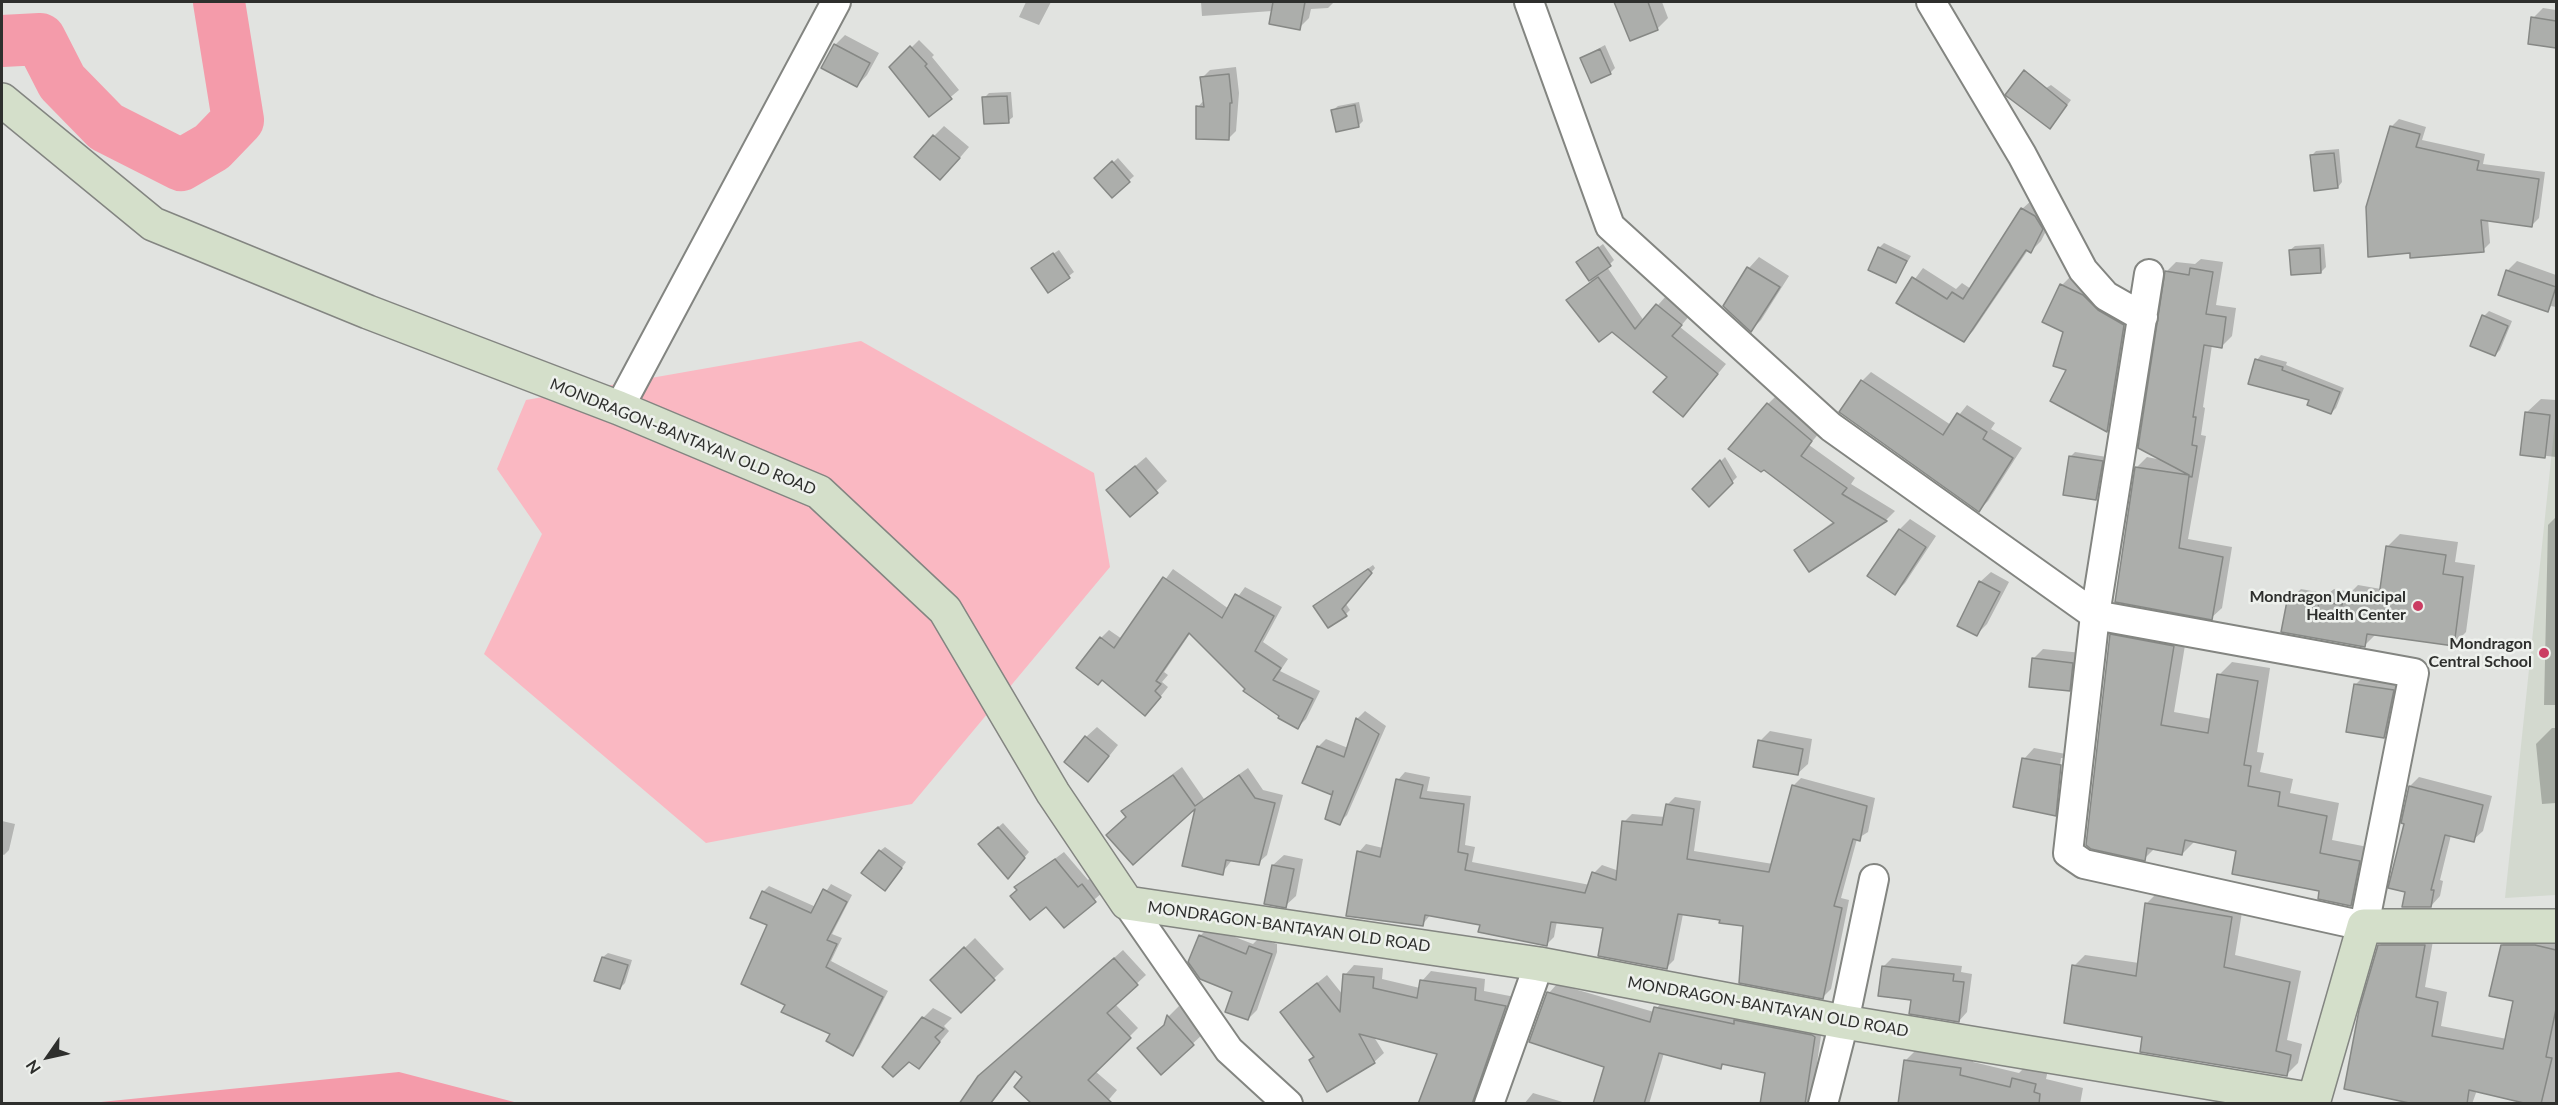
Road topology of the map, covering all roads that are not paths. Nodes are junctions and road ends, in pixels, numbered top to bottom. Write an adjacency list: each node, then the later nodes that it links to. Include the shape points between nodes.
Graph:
1 (836, 2): 7 (street)
2 (1529, 2): 8 (street, via 1610,226 1831,427)
3 (1931, 2): 6 (street, via 2022,155 2083,270 2106,296)
4 (8, 106): 7 (street, MONDRAGON-BANTAYAN OLD ROAD, via 153,224)
5 (2149, 274): 6 (street)
6 (2143, 316): 8 (street)
7 (619, 408): 10 (street, MONDRAGON-BANTAYAN OLD ROAD, via 819,492 945,610 1053,793)
8 (2095, 615): 11 (street, via 2068,853 2084,864); 11 (street, via 2414,673)
9 (1874, 879): 14 (street)
10 (1127, 903): 13 (street, MONDRAGON-BANTAYAN OLD ROAD); 16 (street, via 1229,1050)
11 (2364, 926): 12 (street); 15 (street, MONDRAGON-BANTAYAN OLD ROAD)
12 (2556, 926)
13 (1539, 964): 14 (street, MONDRAGON-BANTAYAN OLD ROAD); 17 (street)
14 (1844, 1022): 15 (street, MONDRAGON-BANTAYAN OLD ROAD); 18 (street)
15 (2319, 1102)
16 (1288, 1104)
17 (1489, 1104)
18 (1823, 1104)

